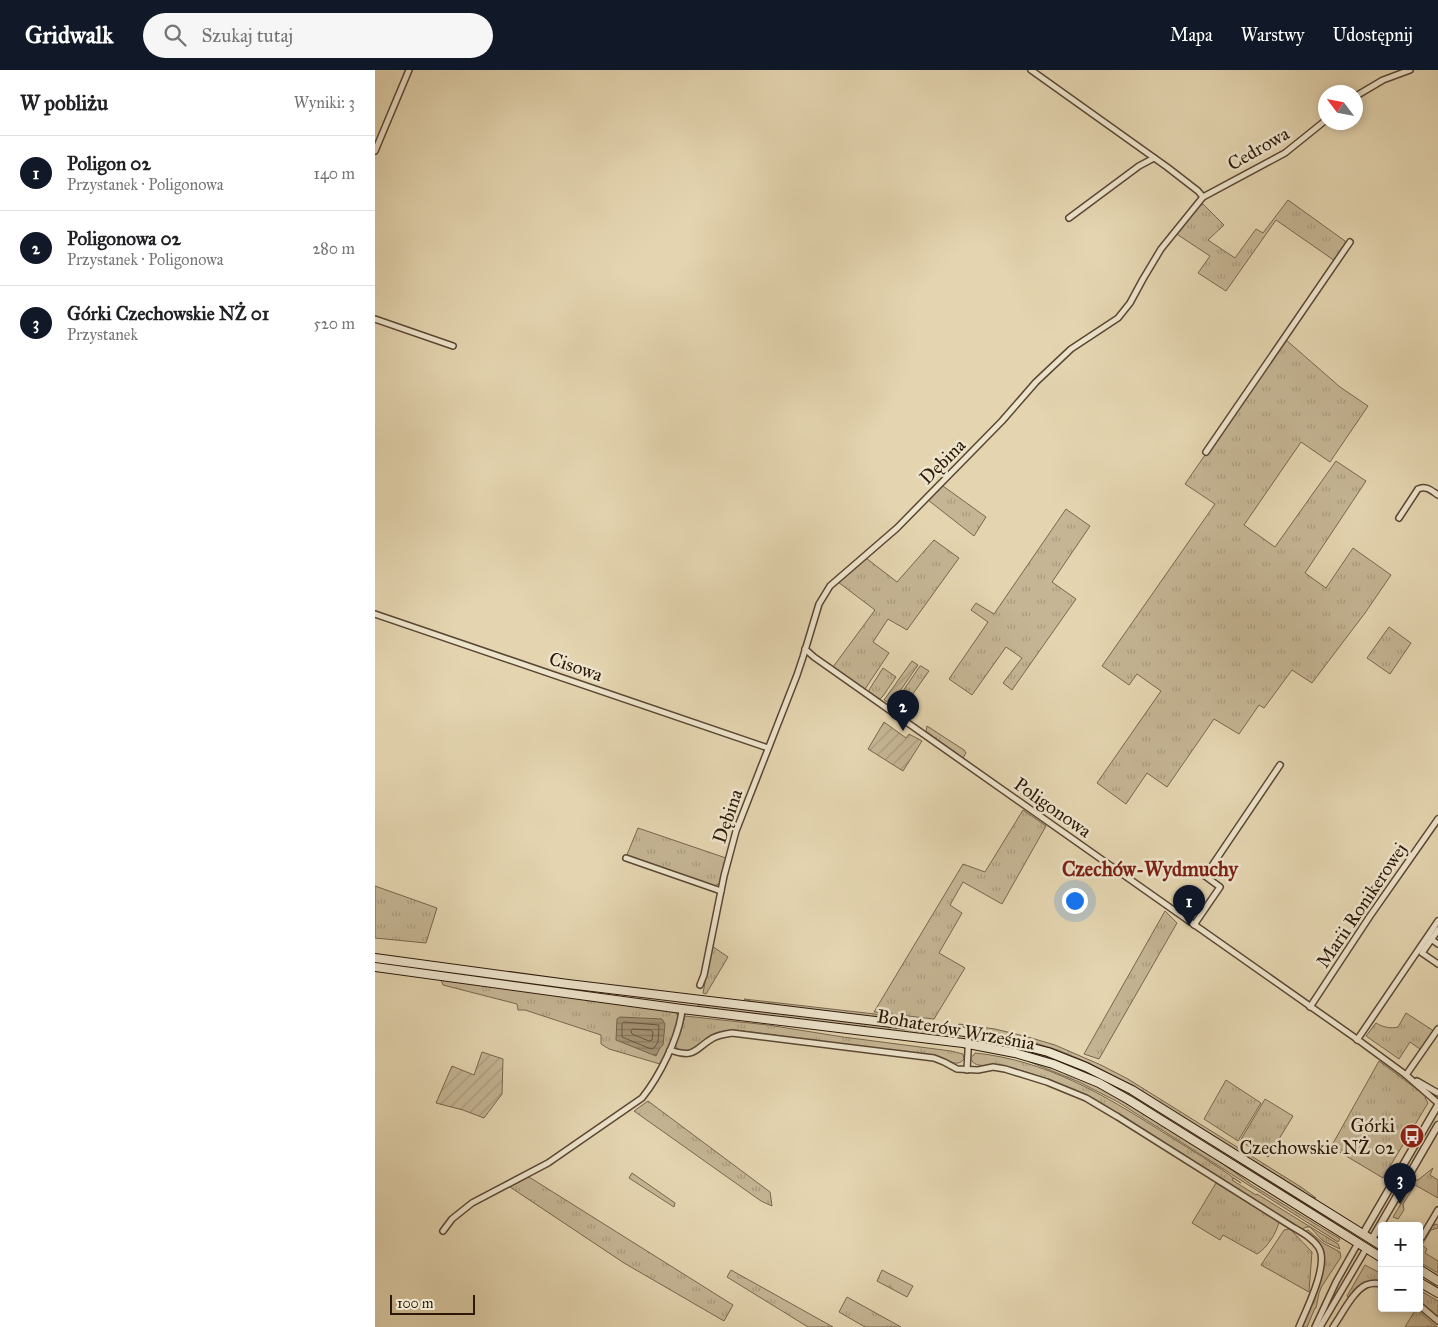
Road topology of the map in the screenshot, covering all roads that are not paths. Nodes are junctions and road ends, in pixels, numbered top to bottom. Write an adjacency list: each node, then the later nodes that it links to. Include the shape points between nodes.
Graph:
1 (409, 70): 6 (street)
2 (1031, 70): 7 (street)
3 (1410, 70): 4 (street)
4 (1363, 91)
5 (1318, 126): 8 (street, Cedrowa, via 1285,153)
6 (375, 152)
7 (1154, 158): 8 (street); 9 (street)
8 (1203, 197): 17 (street, Dębina, via 1161,249 1118,318 1075,346 1036,382 897,528 830,586 819,604)
9 (1069, 218)
10 (1349, 242): 13 (street)
11 (375, 320): 12 (street)
12 (453, 346)
13 (1206, 452)
14 (1438, 495): 15 (street, via 1426,488 1418,489)
15 (1399, 518)
16 (375, 614): 20 (street, Cisowa)
17 (805, 649): 18 (street, Poligonowa); 19 (street, Dębina)
18 (813, 656): 19 (street); 26 (street, Poligonowa)
19 (803, 657): 20 (street, Dębina)
20 (768, 748): 24 (street, Dębina, via 736,831)
21 (1280, 765): 26 (street, via 1205,876 1220,887)
22 (1438, 819): 34 (street, Marii Ronikerowej)
23 (626, 858): 24 (street)
24 (721, 891): 33 (street, Dębina)
25 (1438, 921): 38 (street)
26 (1194, 925): 34 (street, Poligonowa)
27 (1438, 930): 28 (street)
28 (1431, 939): 29 (street); 31 (street, via 1422,953)
29 (1438, 944)
30 (375, 958): 37 (main road, Bohaterów Września, via 530,980)
31 (1438, 964)
32 (375, 967): 35 (main road, Bohaterów Września)
33 (700, 985)
34 (1309, 1007): 38 (street, Poligonowa)
35 (682, 1009): 39 (main road, Bohaterów Września); 40 (street)
36 (1438, 1029): 42 (street)
37 (969, 1032): 39 (street); 48 (main road, Bohaterów Września, via 1048,1052 1108,1078 1139,1094)
38 (1357, 1040): 42 (street, Poligonowa)
39 (967, 1044): 41 (street); 51 (main road, Bohaterów Września, via 1032,1057 1099,1084)
40 (670, 1050): 41 (street, via 688,1054 714,1037 732,1033 934,1058); 47 (street, via 642,1098 548,1163 472,1203)
41 (967, 1070): 62 (street, via 1005,1069 1086,1098 1307,1236 1321,1252 1322,1265)
42 (1406, 1075): 43 (street, Poligonowa); 44 (street, Poligonowa)
43 (1438, 1093)
44 (1438, 1104): 48 (street)
45 (1438, 1125): 50 (street)
46 (1438, 1210): 49 (street)
47 (443, 1231)
48 (1363, 1234): 50 (main road, Bohaterów Września); 51 (main road)
49 (1423, 1235)
50 (1372, 1240): 52 (main road, Bohaterów Września); 53 (main road)
51 (1358, 1243): 53 (main road, Bohaterów Września); 63 (street)
52 (1378, 1244)
53 (1366, 1248): 54 (main road, Bohaterów Września); 64 (street)
54 (1378, 1256)
55 (1423, 1272): 56 (main road)
56 (1438, 1281)
57 (1378, 1284): 65 (street, via 1365,1285 1358,1291)
58 (1423, 1284): 59 (main road)
59 (1438, 1293)
60 (1423, 1308): 61 (street)
61 (1438, 1321)
62 (1299, 1327)
63 (1315, 1327)
64 (1320, 1327)
65 (1333, 1327)

